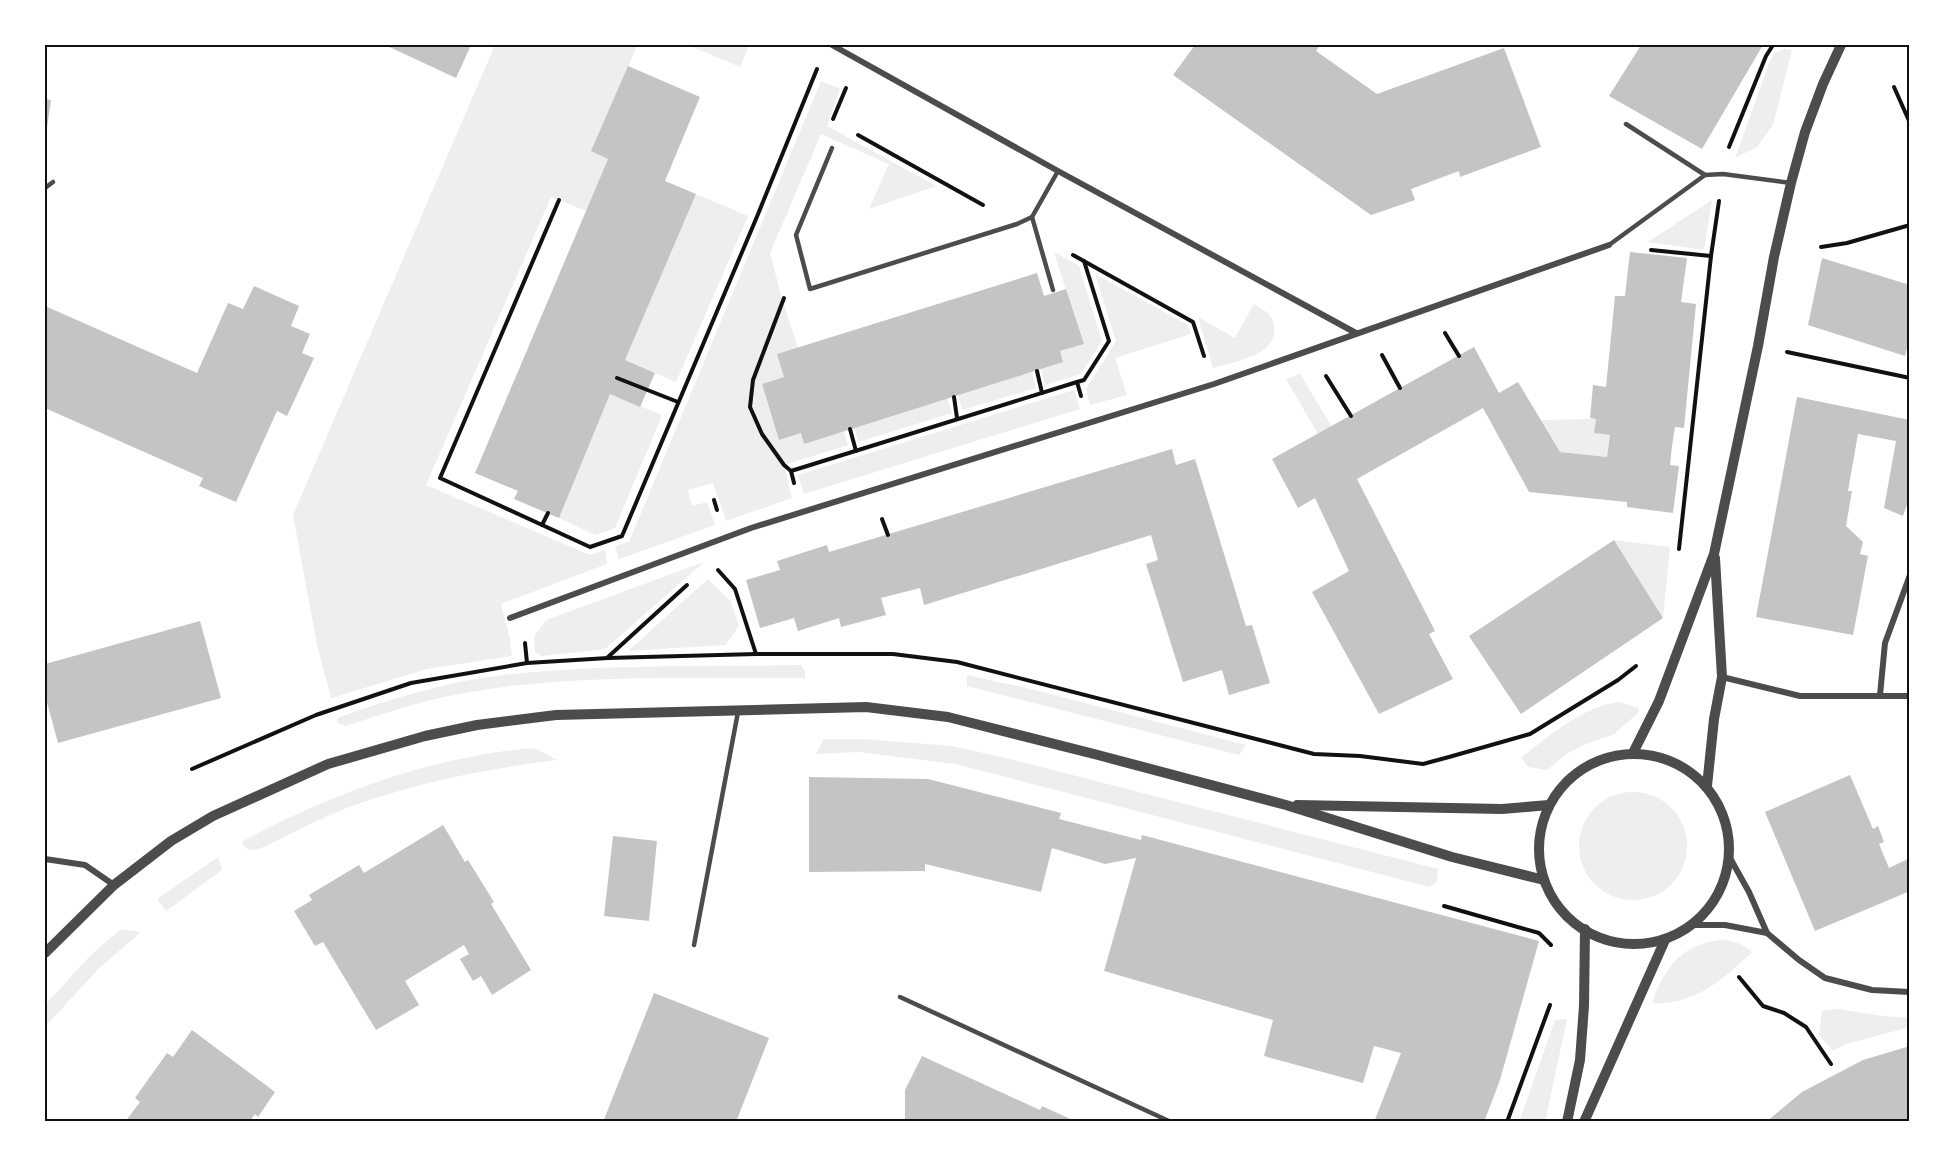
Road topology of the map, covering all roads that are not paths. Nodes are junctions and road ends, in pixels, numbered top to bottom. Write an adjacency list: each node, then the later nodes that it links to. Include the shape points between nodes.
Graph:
1 (832, 45): 5 (street)
2 (1841, 45): 8 (street, via 1805,132)
3 (1626, 124): 6 (lane)
4 (832, 148): 10 (lane, via 796,235 810,289)
5 (1058, 171): 10 (lane); 13 (street)
6 (1706, 175): 8 (lane); 11 (lane)
7 (53, 182): 9 (lane)
8 (1791, 183): 14 (street)
9 (45, 188)
10 (1032, 217): 12 (lane)
11 (1609, 245): 13 (street)
12 (1053, 290)
13 (1356, 333): 16 (street, via 1214,384 751,528)
14 (1714, 554): 17 (street); 21 (street, via 1659,701)
15 (1910, 575): 18 (street, via 1885,643)
16 (510, 618)
17 (1722, 677): 18 (street, via 1800,696); 22 (street)
18 (1880, 695): 19 (street)
19 (1910, 696)
20 (739, 709): 23 (street, via 866,707 948,717); 28 (street, via 556,715 425,736 328,764 213,816 171,841); 33 (lane)
21 (1633, 753): 22 (street, via 1661,757 1686,768); 24 (street, via 1607,757 1582,769)
22 (1707, 786): 25 (street, via 1721,807 1729,832)
23 (1286, 805): 24 (street); 27 (street, via 1452,857)
24 (1549, 805): 27 (street, via 1540,828 1538,852)
25 (1730, 858): 29 (street, via 1724,884 1711,907); 31 (street)
26 (45, 859): 28 (street, via 85,865)
27 (1544, 880): 30 (street, via 1567,916)
28 (114, 885): 34 (street)
29 (1693, 925): 31 (street); 32 (street)
30 (1585, 929): 32 (street, via 1612,942 1638,945); 38 (street, via 1580,1060)
31 (1767, 933): 35 (street, via 1825,978 1872,990)
32 (1665, 940): 39 (street)
33 (694, 945)
34 (45, 953)
35 (1910, 992)
36 (900, 997): 37 (lane)
37 (1171, 1122)
38 (1567, 1122)
39 (1584, 1122)

